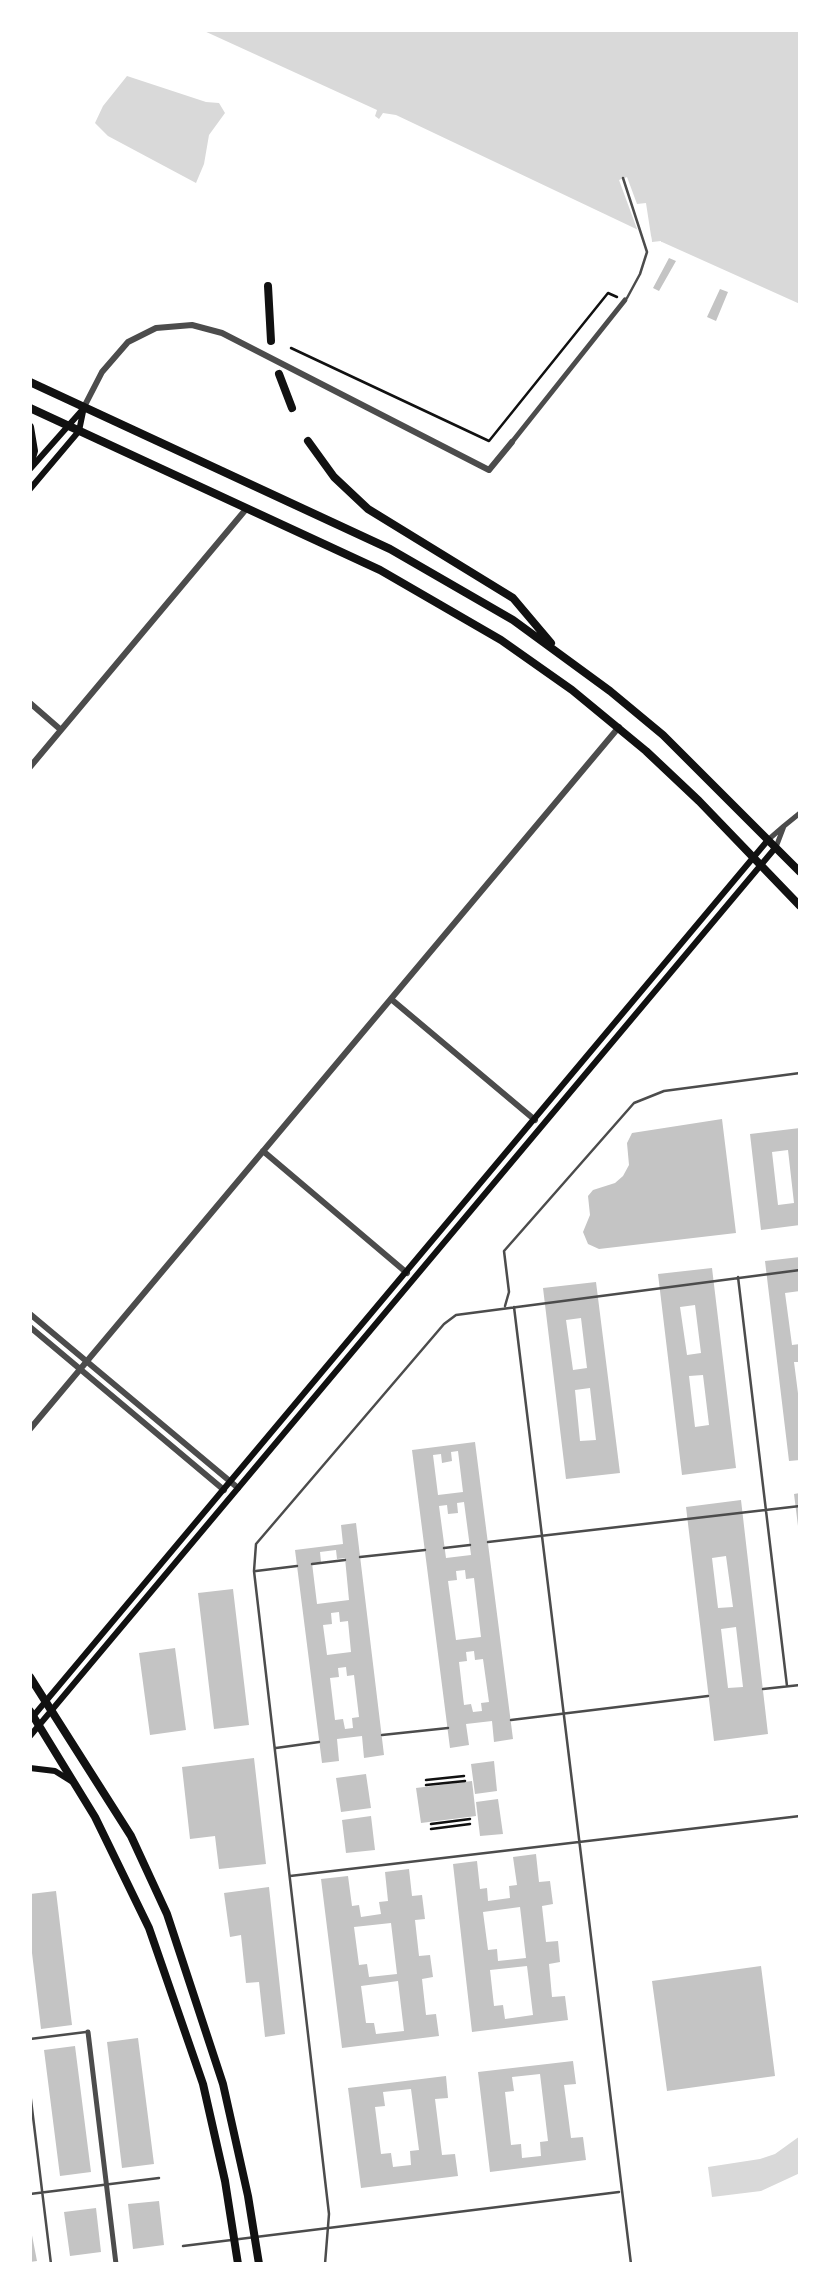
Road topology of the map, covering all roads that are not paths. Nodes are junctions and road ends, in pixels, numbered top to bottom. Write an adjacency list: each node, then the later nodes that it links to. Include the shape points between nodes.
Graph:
1 (623, 178): 3 (lane, via 647,250)
2 (268, 286): 4 (main road)
3 (625, 300): 14 (street)
4 (271, 341)
5 (278, 374): 9 (main road)
6 (30, 382): 7 (main road)
7 (84, 407): 10 (main road); 12 (main road); 14 (street, via 123,346 156,328 192,324 222,332 489,470); 18 (main road, via 429,569)
8 (30, 408): 10 (main road)
9 (292, 408)
10 (68, 426): 12 (main road); 15 (main road)
11 (30, 427): 15 (main road)
12 (79, 431): 16 (main road); 17 (main road)
13 (308, 440): 18 (main road, via 368,510 513,598)
14 (512, 442)
15 (30, 467)
16 (30, 489)
17 (247, 508): 20 (main road, via 448,606); 21 (street)
18 (556, 651): 23 (main road, via 641,717)
19 (30, 703): 21 (street)
20 (618, 727): 25 (main road); 30 (street)
21 (61, 730): 22 (street)
22 (30, 767)
23 (730, 800): 25 (main road, via 728,817); 26 (main road)
24 (800, 813): 26 (street)
25 (714, 816): 27 (main road)
26 (772, 843): 27 (main road); 28 (main road)
27 (758, 860): 29 (main road); 32 (main road); 33 (main road)
28 (800, 872)
29 (800, 906)
30 (391, 999): 32 (street); 34 (street)
31 (800, 1073): 40 (lane, via 664,1091 634,1102 504,1251)
32 (534, 1119): 33 (street); 36 (main road)
33 (542, 1126): 37 (main road)
34 (263, 1151): 36 (street); 43 (street)
35 (800, 1270): 38 (lane)
36 (406, 1272): 37 (street); 46 (main road)
37 (414, 1278): 47 (main road)
38 (738, 1278): 39 (lane); 51 (lane)
39 (514, 1306): 40 (lane); 52 (lane)
40 (505, 1307): 61 (lane, via 458,1314 444,1324 268,1526 256,1544)
41 (30, 1314): 43 (street)
42 (30, 1327): 44 (street)
43 (87, 1361): 44 (street); 46 (street)
44 (80, 1369): 45 (street); 48 (street)
45 (30, 1429)
46 (230, 1482): 47 (street); 48 (main road)
47 (238, 1488): 49 (main road)
48 (224, 1490): 49 (street); 67 (main road)
49 (232, 1496): 68 (main road)
50 (800, 1506): 51 (lane)
51 (766, 1510): 52 (lane); 64 (lane)
52 (541, 1536): 53 (lane); 69 (lane)
53 (488, 1542)
54 (470, 1545): 55 (lane)
55 (444, 1548)
56 (425, 1550): 57 (lane)
57 (360, 1558)
58 (345, 1560): 59 (lane)
59 (312, 1564)
60 (297, 1566): 61 (lane)
61 (254, 1571): 77 (lane)
62 (30, 1676): 67 (main road)
63 (800, 1685): 64 (lane)
64 (788, 1686): 65 (lane)
65 (763, 1689)
66 (708, 1696): 69 (lane)
67 (46, 1701): 68 (main road); 70 (main road)
68 (52, 1710): 72 (main road); 96 (main road, via 131,1836 163,1905 209,2033)
69 (562, 1713): 71 (lane); 81 (lane)
70 (31, 1716): 72 (main road)
71 (511, 1720)
72 (40, 1725): 75 (main road); 79 (main road)
73 (448, 1728): 74 (lane)
74 (382, 1735)
75 (30, 1736)
76 (319, 1742): 77 (lane)
77 (275, 1748): 82 (lane)
78 (30, 1768): 79 (main road, via 54,1771)
79 (76, 1787): 95 (main road, via 149,1928 202,2084)
80 (800, 1816): 81 (lane)
81 (579, 1842): 82 (lane); 88 (lane)
82 (290, 1876): 91 (lane)
83 (88, 2032): 84 (lane); 87 (street)
84 (30, 2039)
85 (30, 2092): 89 (lane)
86 (159, 2178): 87 (lane)
87 (106, 2185): 89 (lane); 94 (street)
88 (621, 2192): 91 (lane); 98 (lane)
89 (42, 2193): 90 (lane); 93 (lane)
90 (30, 2194)
91 (327, 2229): 92 (lane); 97 (lane)
92 (183, 2246)
93 (52, 2264)
94 (116, 2264)
95 (238, 2264)
96 (259, 2264)
97 (325, 2264)
98 (630, 2264)

